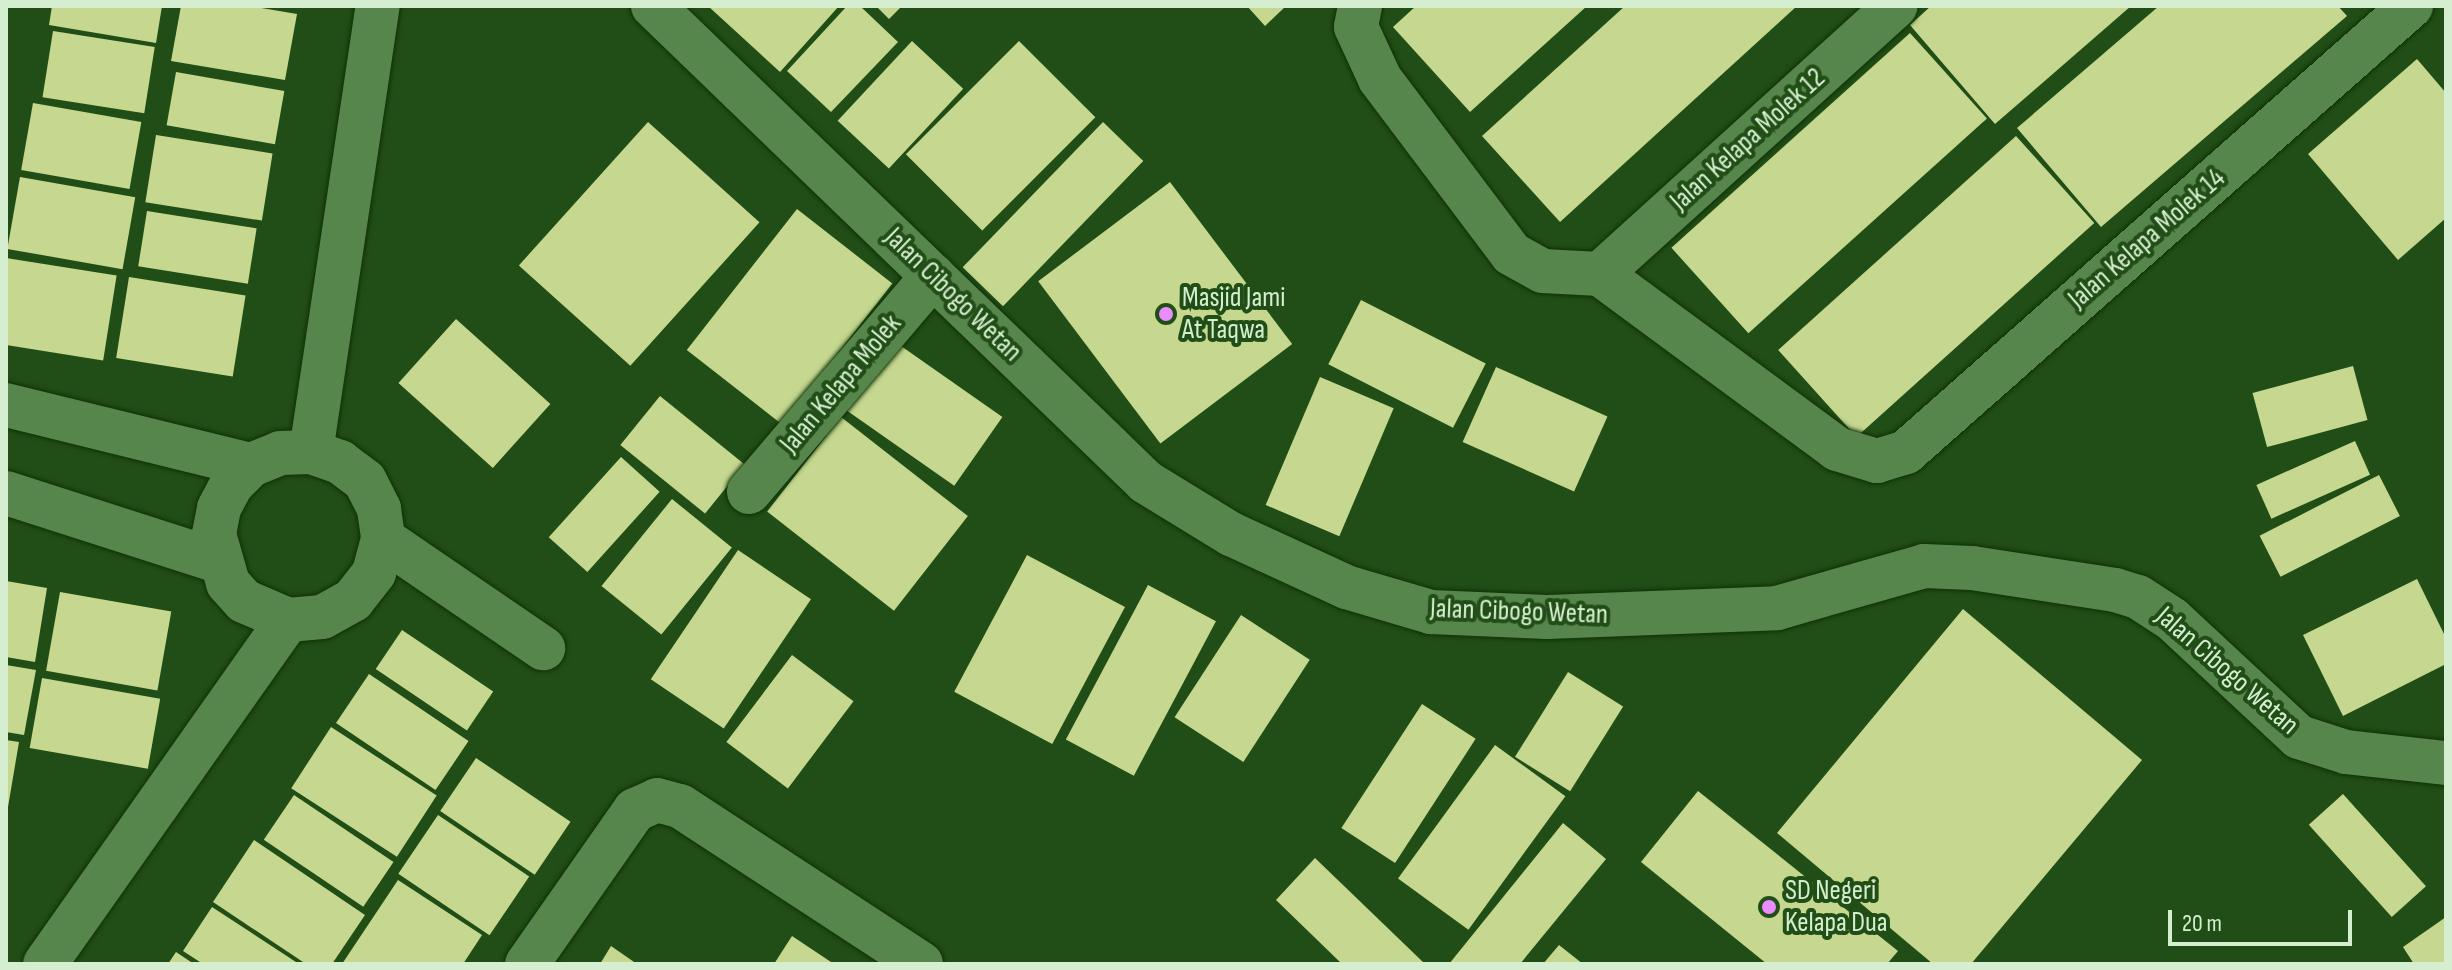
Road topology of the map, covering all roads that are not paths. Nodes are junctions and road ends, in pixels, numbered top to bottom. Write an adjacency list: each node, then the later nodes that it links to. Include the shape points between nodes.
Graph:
1 (378, 6): 9 (street)
2 (653, 6): 7 (street, Jalan Cibogo Wetan)
3 (1896, 6): 6 (street, Jalan Kelapa Molek 12)
4 (2411, 6): 6 (street, Jalan Kelapa Molek 14, via 1906,452 1877,461 1837,449)
5 (1358, 10): 6 (street, via 1363,49 1380,79 1512,254 1543,271)
6 (1600, 274)
7 (933, 276): 11 (street, Jalan Kelapa Molek); 17 (street, Jalan Cibogo Wetan, via 1146,482 1231,534 1346,587 1462,617 1753,611 1924,566 1972,568 2138,597 2172,619 2299,737 2346,752)
8 (6, 405): 10 (street)
9 (311, 452): 10 (street, via 280,453); 13 (street, via 340,462 365,481 379,509)
10 (251, 465): 14 (street, via 219,508 214,534)
11 (749, 492)
12 (6, 493): 14 (street)
13 (383, 539): 15 (street, via 374,573 353,600 322,617); 16 (street)
14 (218, 561): 15 (street, via 244,601)
15 (288, 620): 18 (street)
16 (543, 648)
17 (2446, 763)
18 (45, 964)
19 (527, 964): 20 (street, via 635,810 657,800 680,806)
20 (921, 964)

